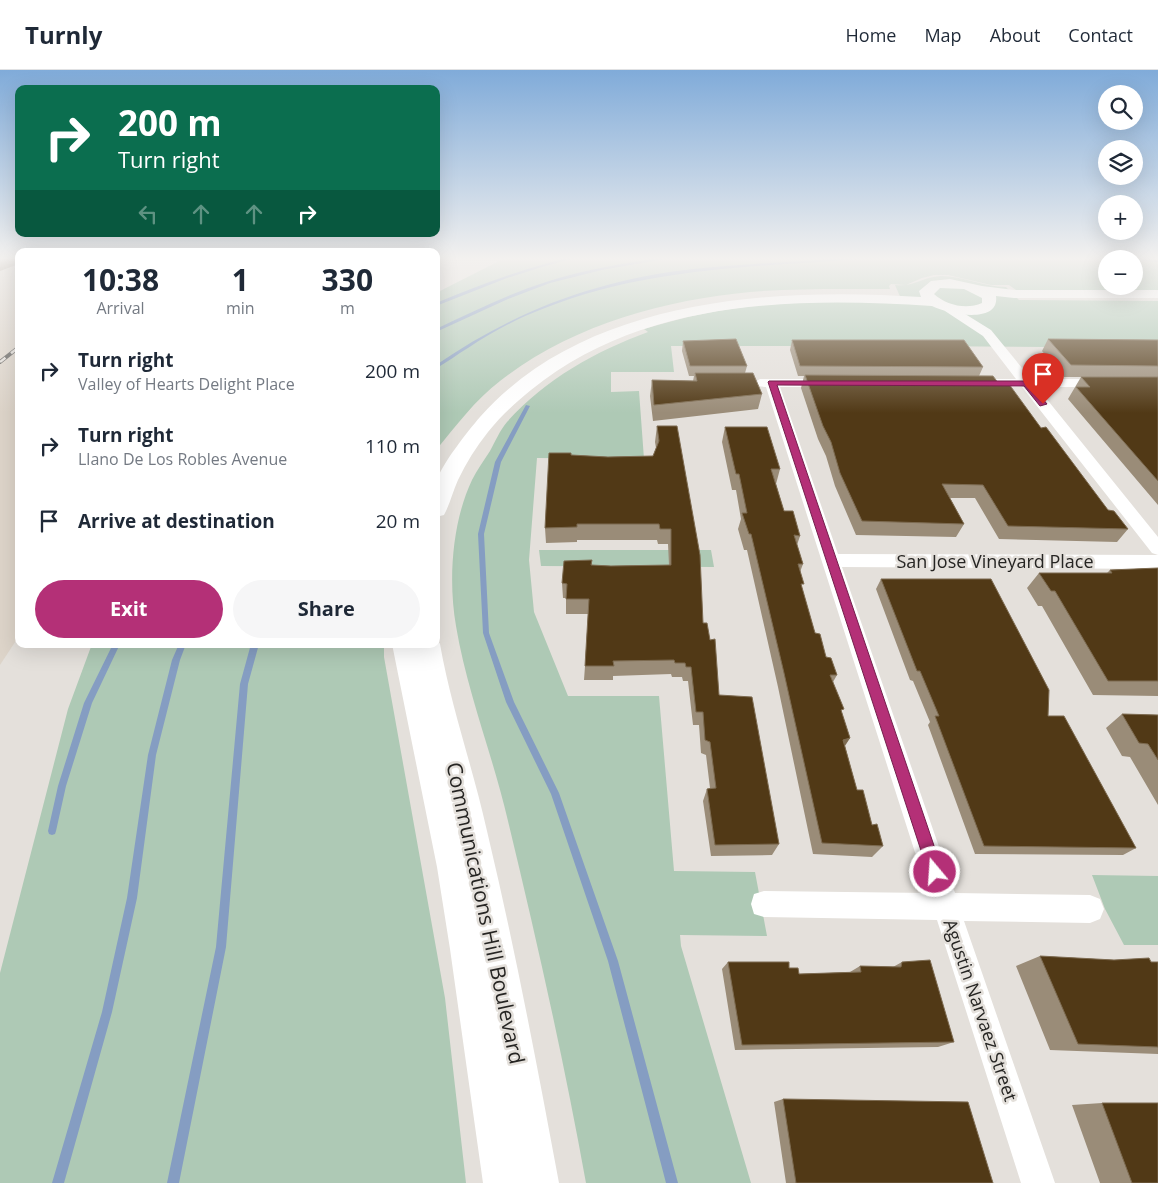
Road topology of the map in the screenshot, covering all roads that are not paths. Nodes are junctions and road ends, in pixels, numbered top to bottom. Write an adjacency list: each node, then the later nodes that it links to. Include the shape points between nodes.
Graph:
1 (673, 309): 12 (street, via 629,320 568,345 538,362 475,414)
2 (704, 309): 13 (street, via 607,337 541,373 491,416 460,458)
3 (952, 309): 5 (street)
4 (986, 309): 5 (street, via 983,314)
5 (987, 333): 9 (street)
6 (744, 382): 7 (street)
7 (772, 382): 11 (street); 15 (street, Agustin Narvaez Street)
8 (959, 383): 9 (street)
9 (1026, 383): 10 (street); 14 (street)
10 (1158, 383)
11 (846, 384)
12 (445, 452)
13 (440, 499)
14 (1158, 549)
15 (832, 560): 16 (street, San Jose Vineyard Place); 20 (street, Agustin Narvaez Street)
16 (1158, 562)
17 (406, 648): 22 (street, Communications Hill Boulevard, via 468,949)
18 (428, 648): 23 (street, Communications Hill Boulevard, via 499,956)
19 (764, 904): 20 (street)
20 (946, 907): 21 (street); 24 (street, Agustin Narvaez Street)
21 (1090, 909)
22 (504, 1183)
23 (538, 1183)
24 (1038, 1183)

